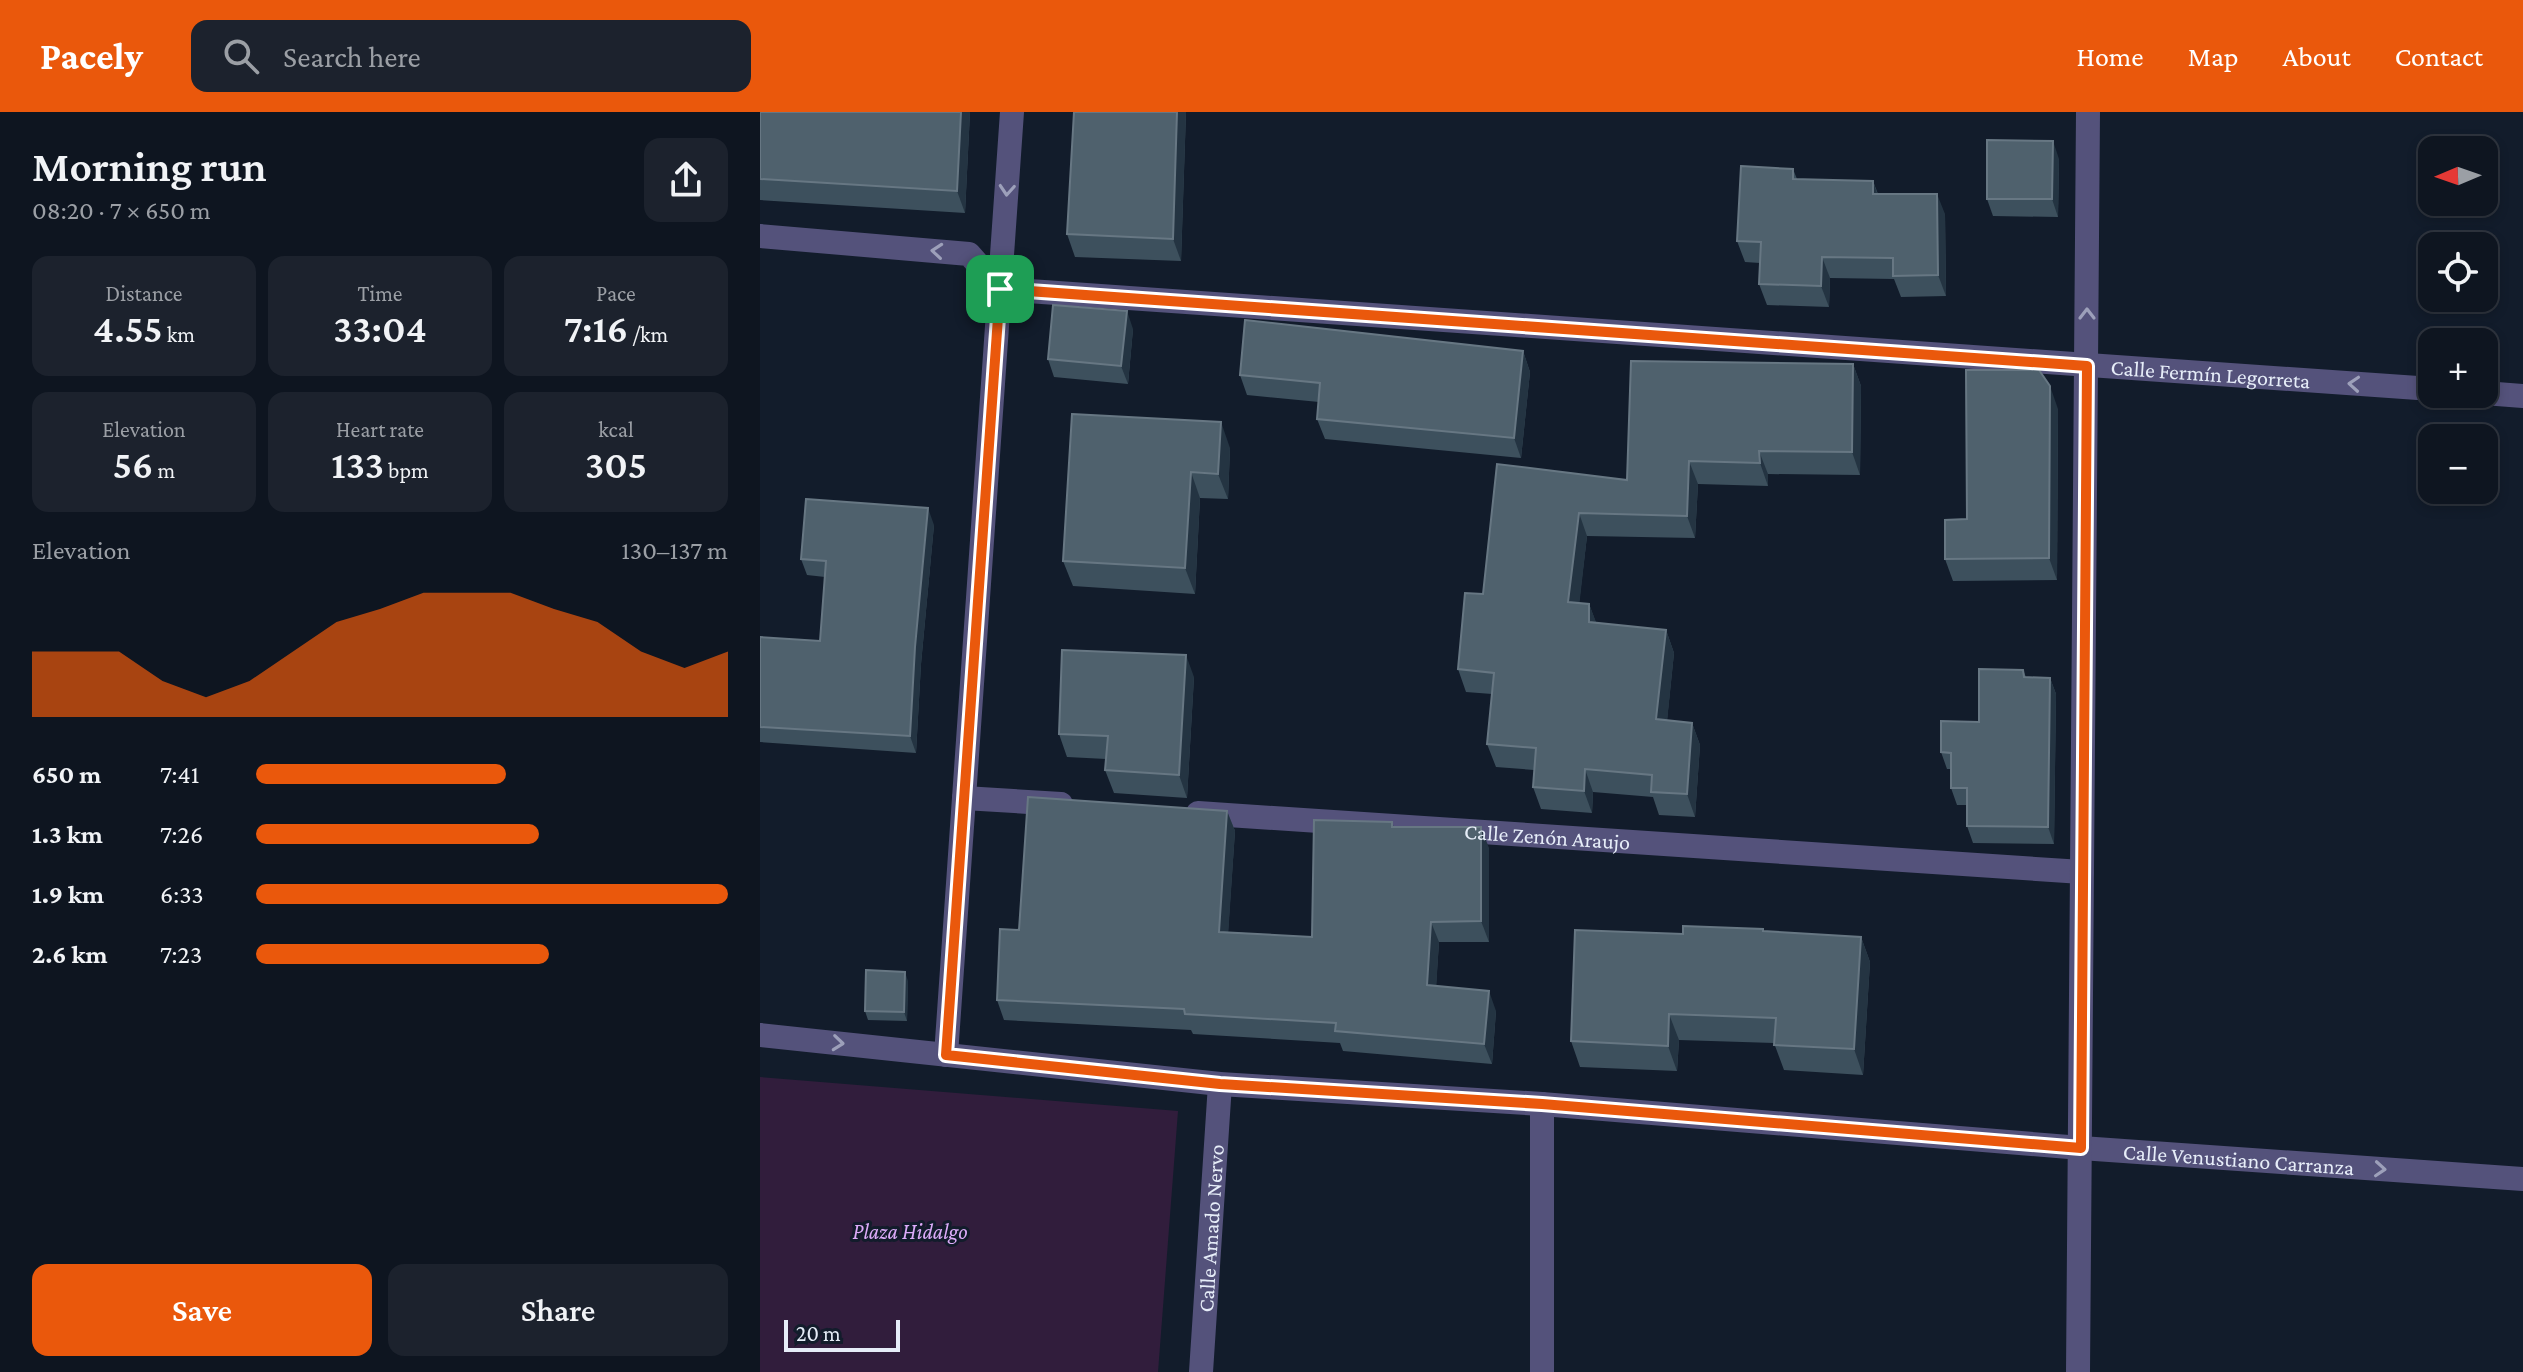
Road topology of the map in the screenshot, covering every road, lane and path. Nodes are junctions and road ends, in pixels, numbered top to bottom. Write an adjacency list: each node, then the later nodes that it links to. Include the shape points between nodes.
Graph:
1 (1012, 112): 4 (street, one-way to 4)
2 (2088, 112): 5 (street, one-way to 2)
3 (760, 236): 4 (street, one-way to 3, via 969,254)
4 (1000, 289): 5 (street, Calle Fermín Legorreta); 9 (street)
5 (2087, 366): 6 (street, Calle Fermín Legorreta, one-way to 5); 12 (street)
6 (2418, 388)
7 (2498, 394): 8 (street)
8 (2523, 396)
9 (964, 798): 10 (street); 14 (street)
10 (1090, 806)
11 (1169, 811): 12 (street, Calle Zenón Araujo)
12 (2082, 872): 17 (street)
13 (760, 1035): 14 (street, Calle Venustiano Carranza, one-way to 14)
14 (946, 1055): 15 (street, Calle Venustiano Carranza)
15 (1220, 1084): 16 (street, Calle Venustiano Carranza); 19 (street, Calle Amado Nervo)
16 (1542, 1104): 17 (street, Calle Venustiano Carranza); 20 (street)
17 (2081, 1148): 18 (street, Calle Venustiano Carranza, one-way to 18); 21 (street)
18 (2523, 1179)
19 (1201, 1372)
20 (1542, 1372)
21 (2078, 1372)

